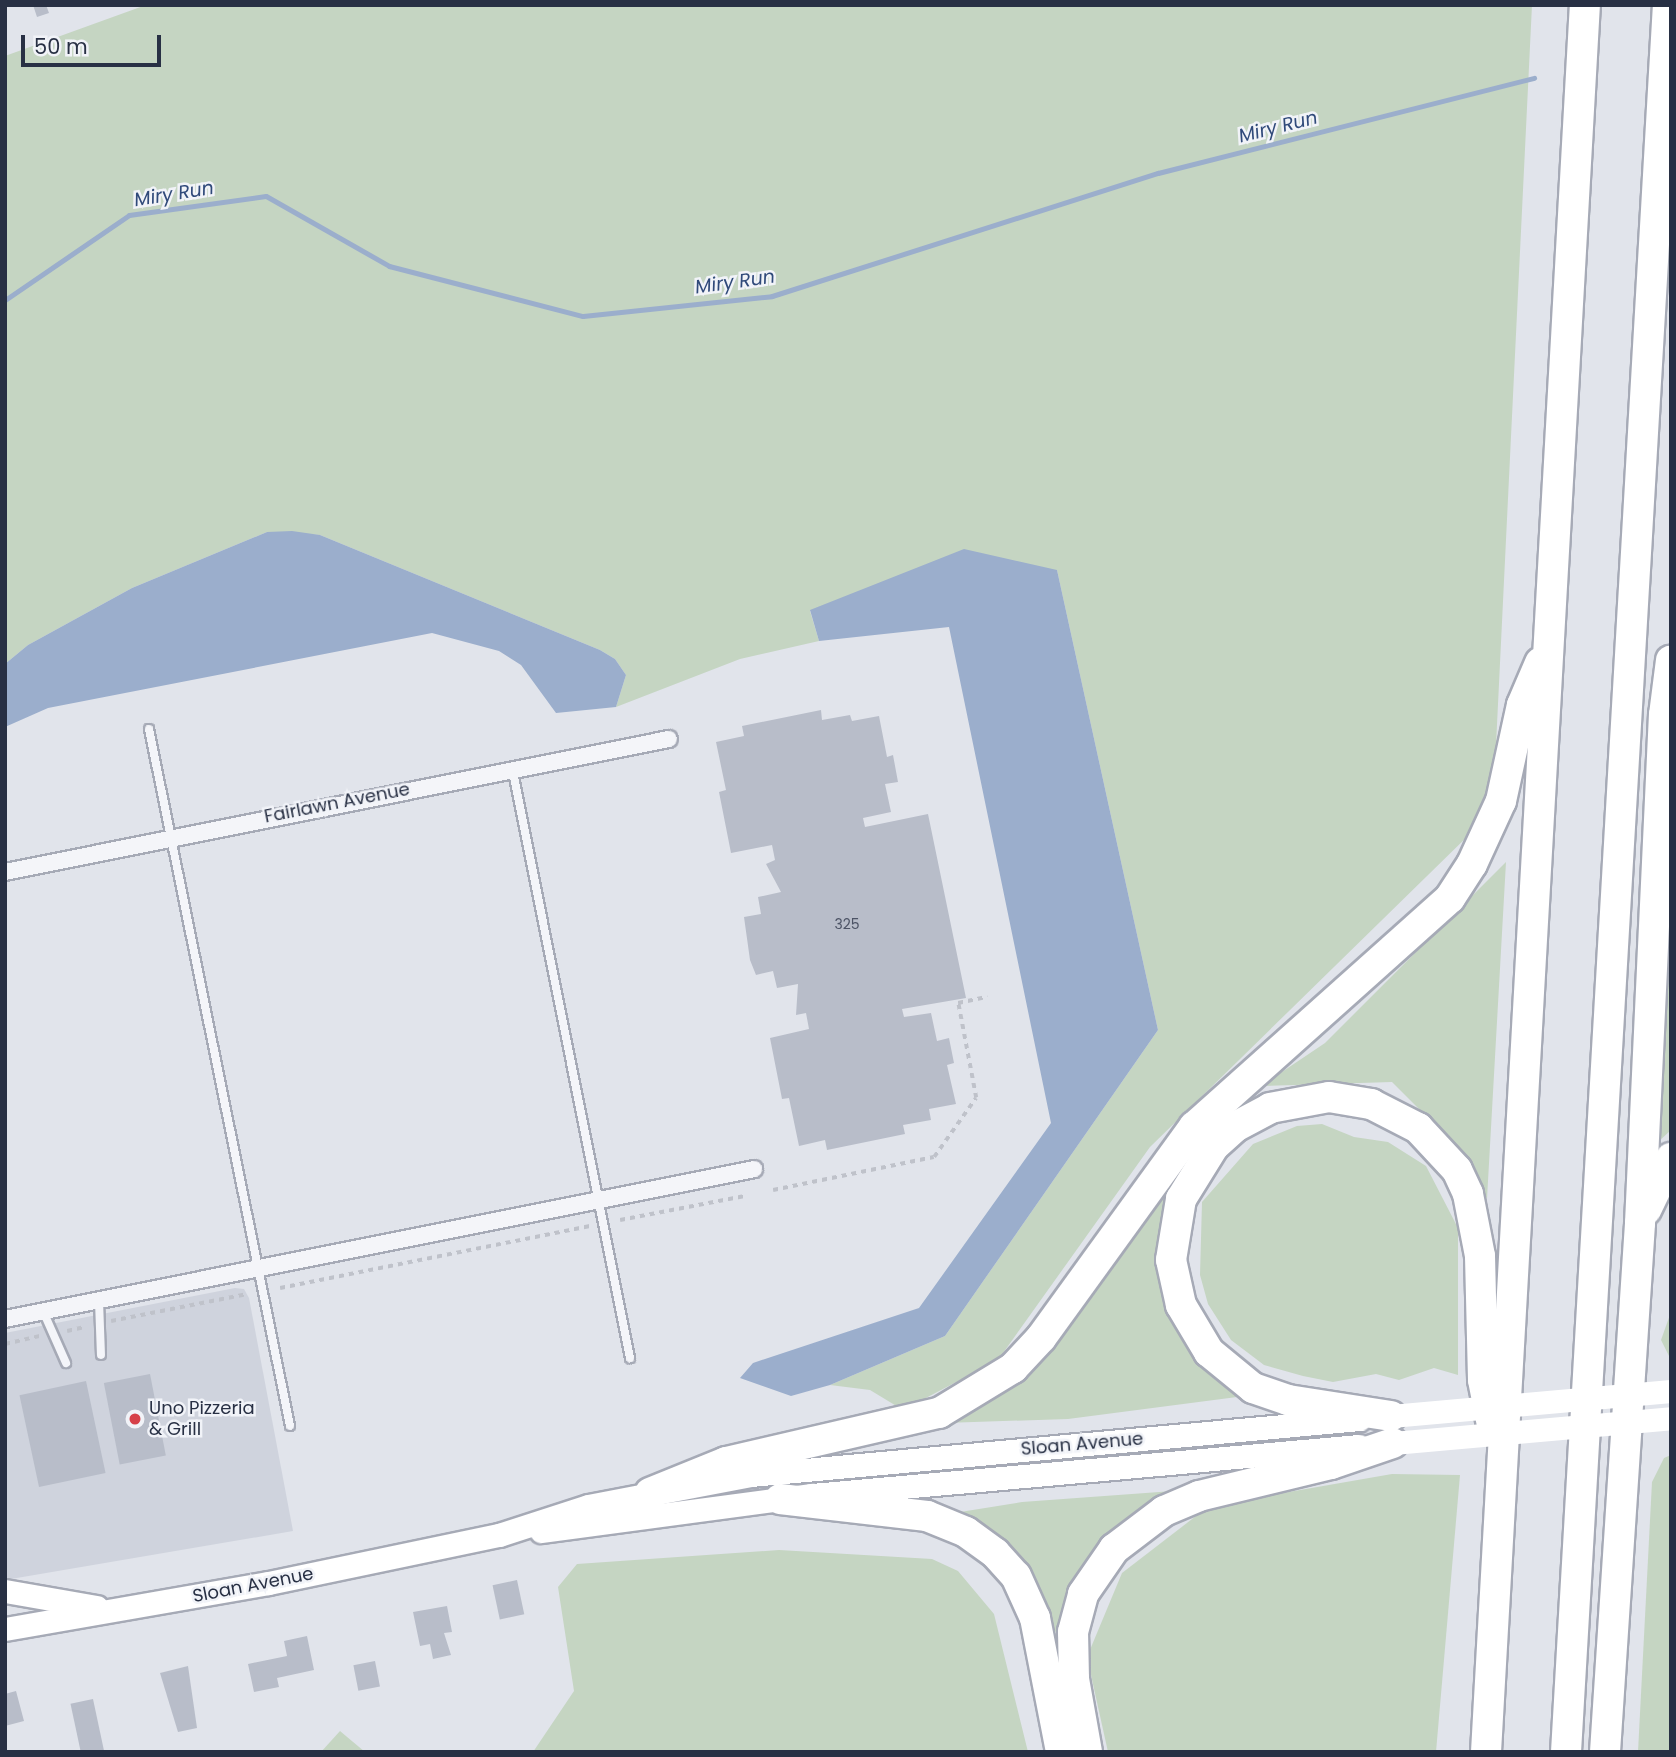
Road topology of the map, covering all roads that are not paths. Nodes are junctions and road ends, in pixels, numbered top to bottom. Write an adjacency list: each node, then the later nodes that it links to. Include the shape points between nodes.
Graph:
1 (1585, 5): 3 (highway)
2 (1668, 5): 36 (highway)
3 (1548, 643): 25 (highway); 26 (highway, via 1522,705 1502,801 1455,890 1423,926 1194,1127 1041,1339 1013,1368 939,1413 726,1462)
4 (1671, 660): 13 (highway, via 1664,715)
5 (149, 729): 8 (lane)
6 (669, 738): 7 (street, Fairlawn Avenue)
7 (512, 767): 8 (street, Fairlawn Avenue); 12 (lane)
8 (171, 836): 9 (street, Fairlawn Avenue); 14 (lane)
9 (5, 872)
10 (1671, 1157): 13 (highway)
11 (754, 1169): 12 (street)
12 (598, 1199): 14 (street); 19 (lane)
13 (1640, 1223): 32 (highway)
14 (258, 1268): 15 (street); 23 (lane)
15 (99, 1301): 16 (street); 18 (lane)
16 (43, 1311): 17 (street); 20 (lane)
17 (5, 1319)
18 (100, 1355)
19 (631, 1358)
20 (66, 1363)
21 (1662, 1390): 24 (main road, Sloan Avenue, bridge)
22 (1671, 1418): 24 (main road, Sloan Avenue, bridge)
23 (290, 1426)
24 (1392, 1430): 25 (highway, via 1253,1388 1209,1352 1181,1305 1171,1260 1181,1199 1214,1146 1235,1127 1270,1108 1329,1097 1370,1104 1418,1128 1457,1170 1478,1241 1483,1380); 26 (main road, Sloan Avenue, via 785,1470); 27 (main road, Sloan Avenue); 35 (highway, via 1331,1464 1190,1499 1152,1519 1114,1549 1086,1587 1073,1632 1074,1679)
25 (1500, 1468): 33 (highway)
26 (650, 1493): 28 (main road, Sloan Avenue, via 588,1506)
27 (779, 1499): 28 (main road, Sloan Avenue, via 597,1527); 34 (highway, via 927,1516 966,1532 995,1553 1016,1576 1035,1618)
28 (499, 1535): 30 (main road, Sloan Avenue)
29 (5, 1591): 30 (main road)
30 (114, 1610): 31 (main road, Sloan Avenue)
31 (5, 1629)
32 (1613, 1678): 37 (highway); 38 (highway)
33 (1483, 1745)
34 (1061, 1752)
35 (1087, 1752)
36 (1566, 1752)
37 (1605, 1752)
38 (1614, 1752)

